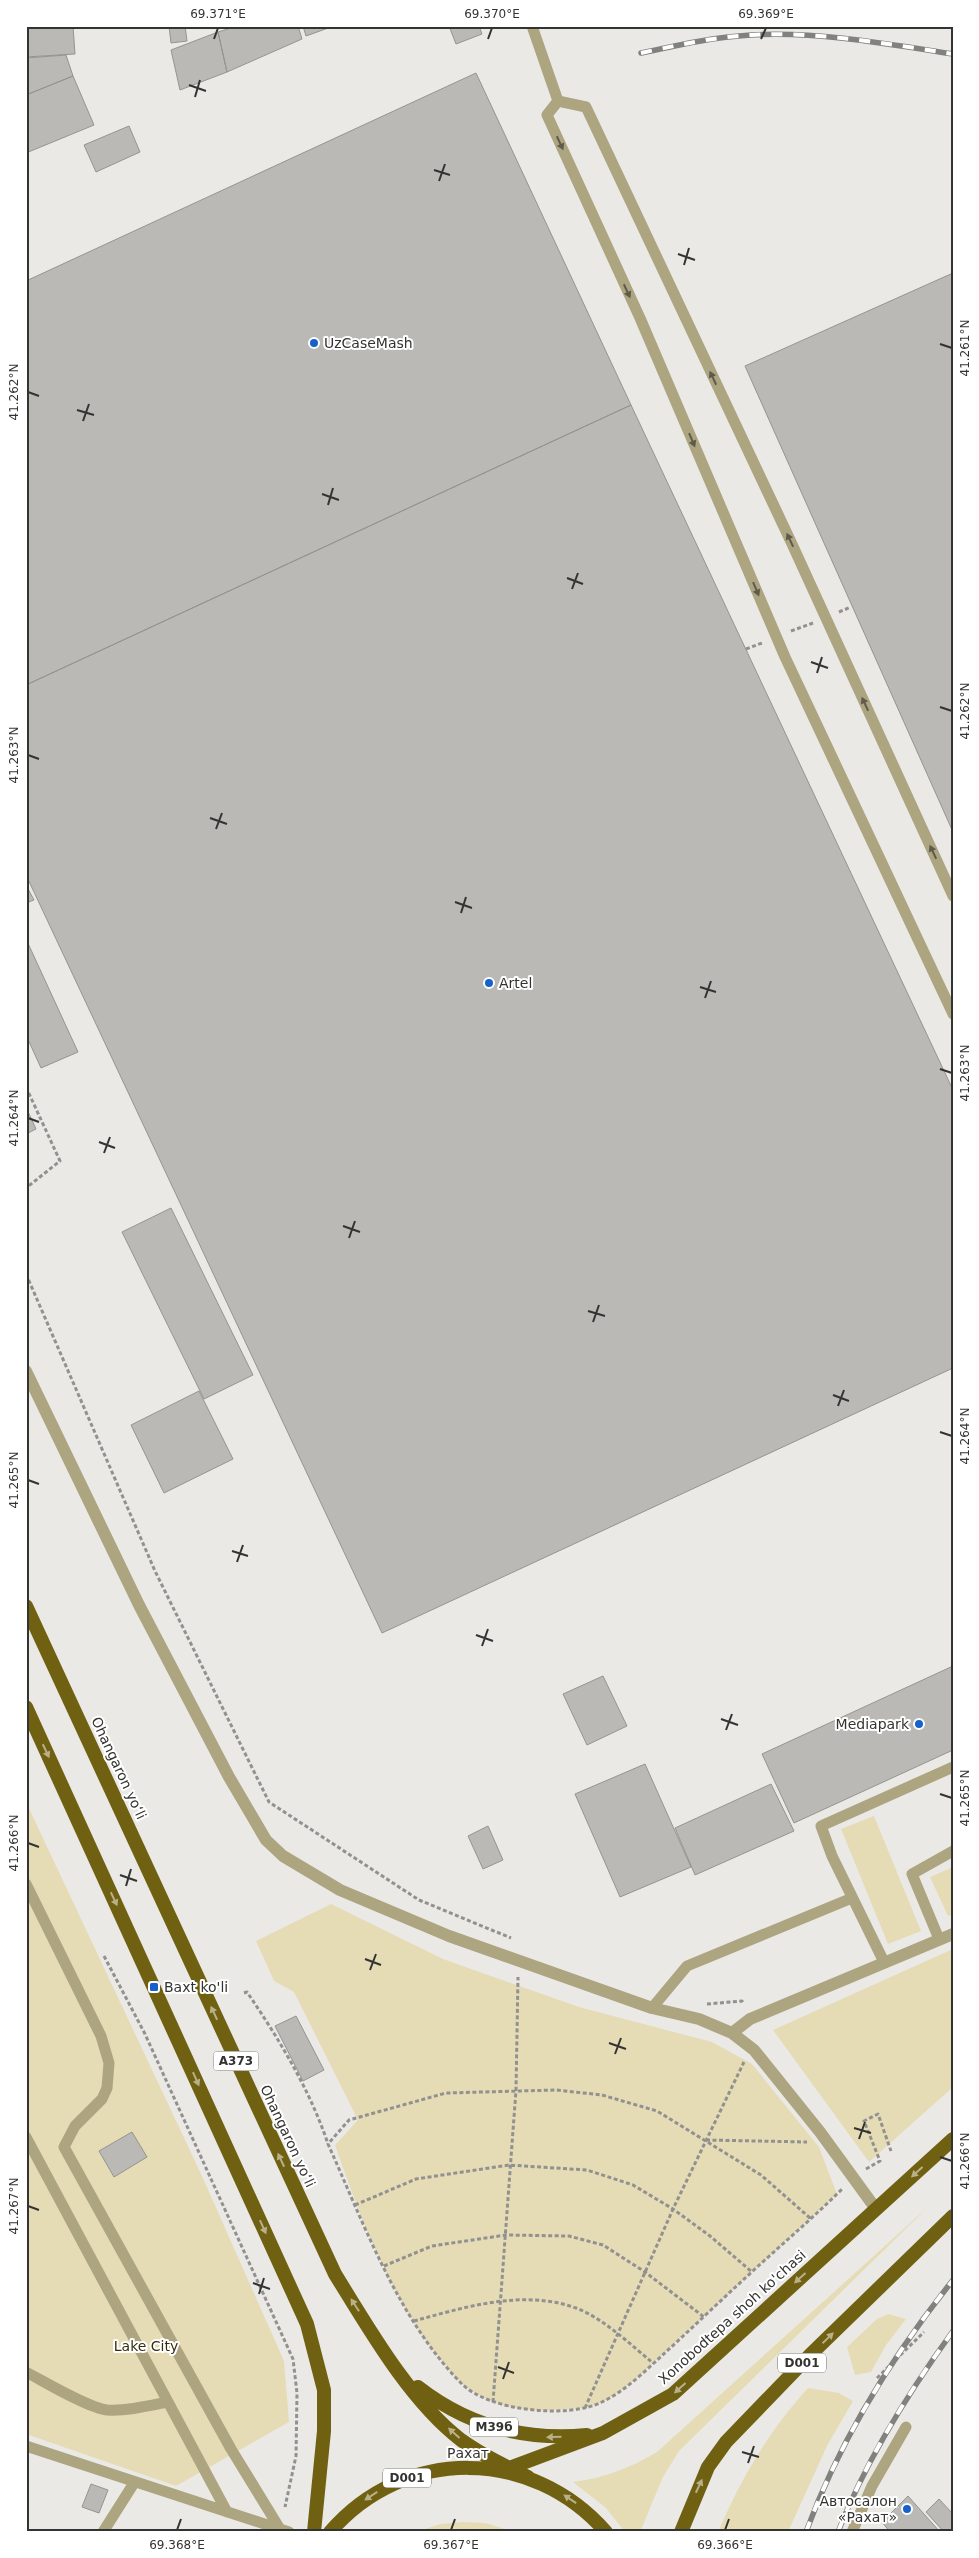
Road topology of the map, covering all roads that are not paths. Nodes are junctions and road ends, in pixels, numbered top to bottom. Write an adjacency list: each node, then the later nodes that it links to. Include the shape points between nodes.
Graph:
1 (532, 26): 2 (lane)
2 (558, 101): 3 (lane, one-way to 2, via 586,107); 4 (lane, one-way to 4, via 547,115 640,318 785,657)
3 (953, 896)
4 (953, 1014)
5 (26, 1370): 15 (street, via 139,1605 229,1777 266,1840 283,1856 340,1890 449,1936)
6 (26, 1606): 23 (highway, Ohangaron yoʻli / A373, one-way to 6, via 340,2281 316,2236)
7 (26, 1707): 33 (highway, A373, one-way to 33, via 308,2324 324,2390 324,2431)
8 (953, 1768): 11 (lane, via 822,1826)
9 (953, 1851): 13 (lane, via 912,1874)
10 (26, 1884): 31 (lane, via 101,2036 109,2063 107,2088 102,2099 75,2126 64,2147 226,2440)
11 (852, 1898): 14 (lane); 15 (lane, via 687,1966)
12 (953, 1934): 13 (street)
13 (939, 1939): 14 (street)
14 (884, 1962): 16 (street, via 750,2019)
15 (652, 2008): 16 (street, via 699,2018)
16 (732, 2033): 20 (street, via 754,2050 828,2142)
17 (26, 2137): 19 (lane)
18 (953, 2139): 20 (highway, Xonobodtepa shoh ko'chasi / D001, one-way to 20)
19 (30, 2151): 24 (lane)
20 (876, 2209): 26 (highway, Xonobodtepa shoh ko'chasi / D001, one-way to 26, via 673,2394)
21 (953, 2216): 36 (highway, D001, one-way to 21, via 708,2468 726,2442)
22 (26, 2372): 24 (lane, via 105,2410)
23 (400, 2372): 26 (highway, M39б, one-way to 23, via 542,2437 488,2426 435,2400); 28 (highway, Ohangaron yoʻli / A373, one-way to 23, via 439,2420)
24 (168, 2402): 30 (lane)
25 (906, 2426): 37 (lane, via 872,2486)
26 (603, 2433): 28 (highway, Xonobodtepa shoh ko'chasi / D001)
27 (26, 2446): 29 (lane)
28 (505, 2470): 34 (highway, Рахат / D001, one-way to 34, via 457,2468 414,2476 374,2494 355,2507); 35 (highway, Рахат / D001, one-way to 28, via 575,2502 528,2477)
29 (134, 2483): 30 (lane); 32 (lane)
30 (227, 2512): 31 (lane)
31 (284, 2530)
32 (103, 2532)
33 (314, 2532)
34 (330, 2532)
35 (606, 2532)
36 (681, 2532)
37 (852, 2532)

